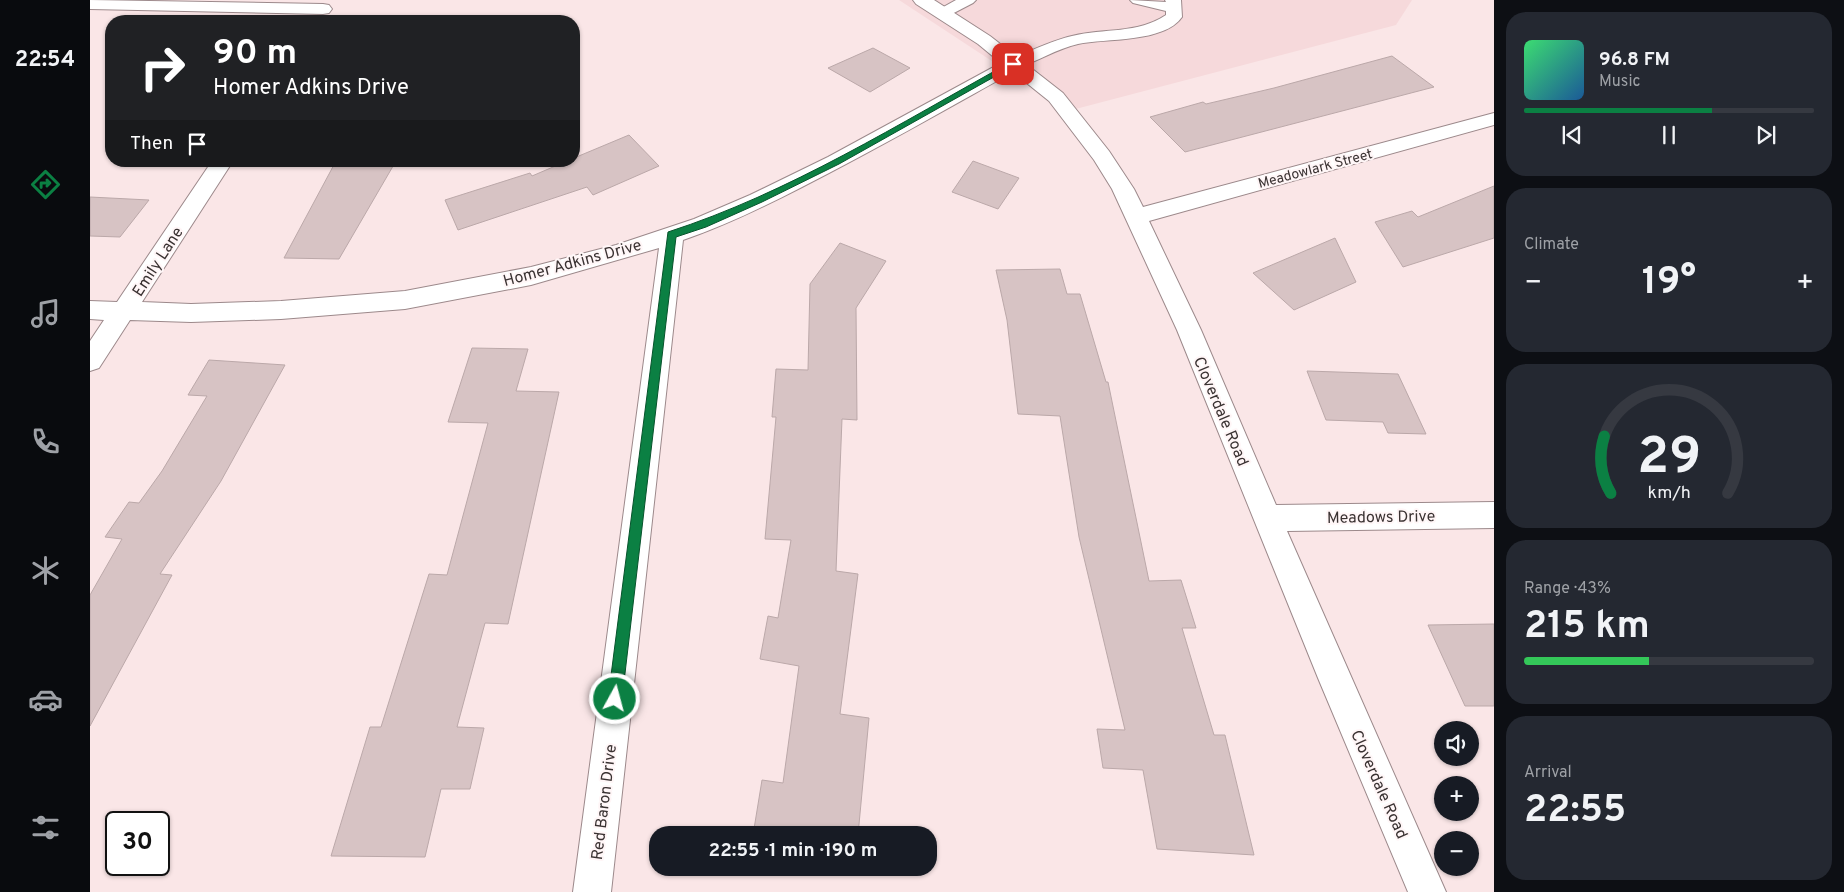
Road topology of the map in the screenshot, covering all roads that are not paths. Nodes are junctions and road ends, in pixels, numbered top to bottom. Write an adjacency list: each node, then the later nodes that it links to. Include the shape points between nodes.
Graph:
1 (968, 0): 5 (lane)
2 (1138, 0): 4 (lane)
3 (90, 4): 6 (street)
4 (1173, 4): 7 (lane, via 1174,17 1163,26 1145,32 1074,40)
5 (932, 6): 7 (street, Cloverdale Road, via 984,40)
6 (322, 10)
7 (1013, 64): 10 (street, Cloverdale Road, via 1056,97 1068,111 1102,156); 11 (street, Homer Adkins Drive, via 836,162 702,225)
8 (1494, 119): 10 (street, Meadowlark Street)
9 (218, 167): 13 (street, Emily Lane)
10 (1136, 217): 16 (street, Cloverdale Road, via 1189,330)
11 (672, 235): 13 (street, Homer Adkins Drive, via 531,276 405,300 297,310); 17 (street, Red Baron Drive)
12 (90, 310): 13 (street, Homer Adkins Drive)
13 (124, 311): 14 (street, Emily Lane)
14 (90, 361)
15 (1494, 515): 16 (street, Meadows Drive)
16 (1267, 518): 18 (street, Cloverdale Road)
17 (592, 892)
18 (1427, 892)

